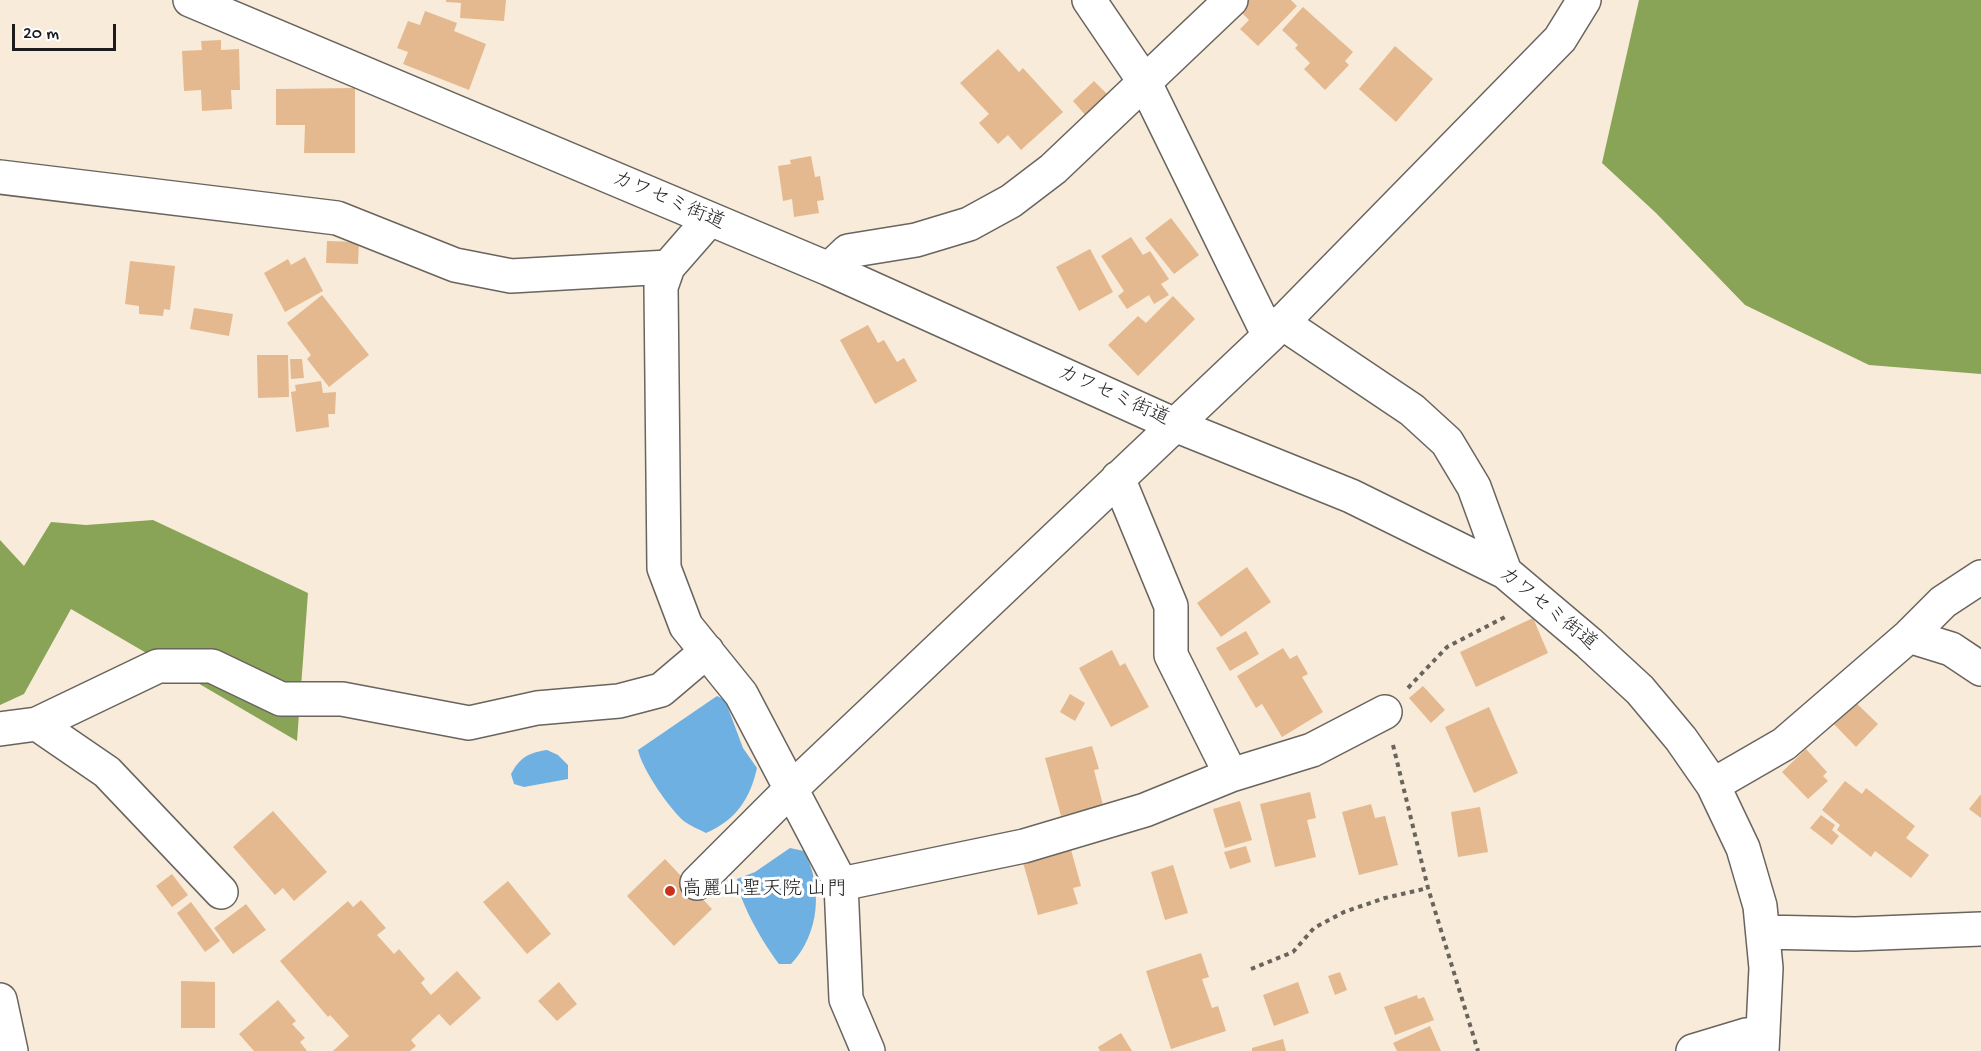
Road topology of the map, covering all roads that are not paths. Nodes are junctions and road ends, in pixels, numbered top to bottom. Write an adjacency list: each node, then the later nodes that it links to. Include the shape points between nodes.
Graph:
1 (190, 0): 7 (street, カワセミ街道)
2 (1089, 0): 5 (street)
3 (1231, 0): 5 (street)
4 (1584, 0): 10 (street, via 1560,39)
5 (1144, 81): 9 (street, via 1053,169 1011,201 969,224 916,240 848,251); 10 (street)
6 (0, 177): 8 (street, via 337,218 455,265 511,276)
7 (710, 219): 8 (street); 9 (street, カワセミ街道)
8 (668, 267): 16 (street, via 661,287 664,568 686,626)
9 (829, 269): 11 (street, カワセミ街道)
10 (1275, 329): 11 (street); 13 (street, via 1412,410 1447,442 1474,487)
11 (1175, 425): 12 (street); 13 (street, カワセミ街道, via 1352,496)
12 (1118, 478): 21 (street, via 1171,606 1171,655); 23 (street)
13 (1505, 572): 22 (street, カワセミ街道, via 1640,690)
14 (1981, 577): 15 (street, via 1943,602)
15 (1909, 636): 17 (street, via 1951,649); 22 (street, via 1784,744)
16 (707, 651): 19 (street, via 661,690 619,701 537,708 469,723 342,699 281,699 212,666 158,666); 23 (street, via 741,694)
17 (1981, 669)
18 (1385, 712): 21 (street, via 1312,750)
19 (37, 724): 20 (street); 26 (street, via 107,772)
20 (0, 729)
21 (1231, 775): 25 (street, via 1145,810 1024,846)
22 (1713, 785): 28 (street, カワセミ街道, via 1743,848 1760,906)
23 (790, 790): 24 (street); 25 (street)
24 (697, 883)
25 (841, 884): 32 (street, via 846,999)
26 (221, 891)
27 (1981, 929): 28 (street, via 1856,934)
28 (1763, 932): 30 (street, カワセミ街道)
29 (0, 1000): 31 (street)
30 (1763, 1042): 33 (street, via 1746,1035)
31 (10, 1051)
32 (868, 1051)
33 (1693, 1051)

